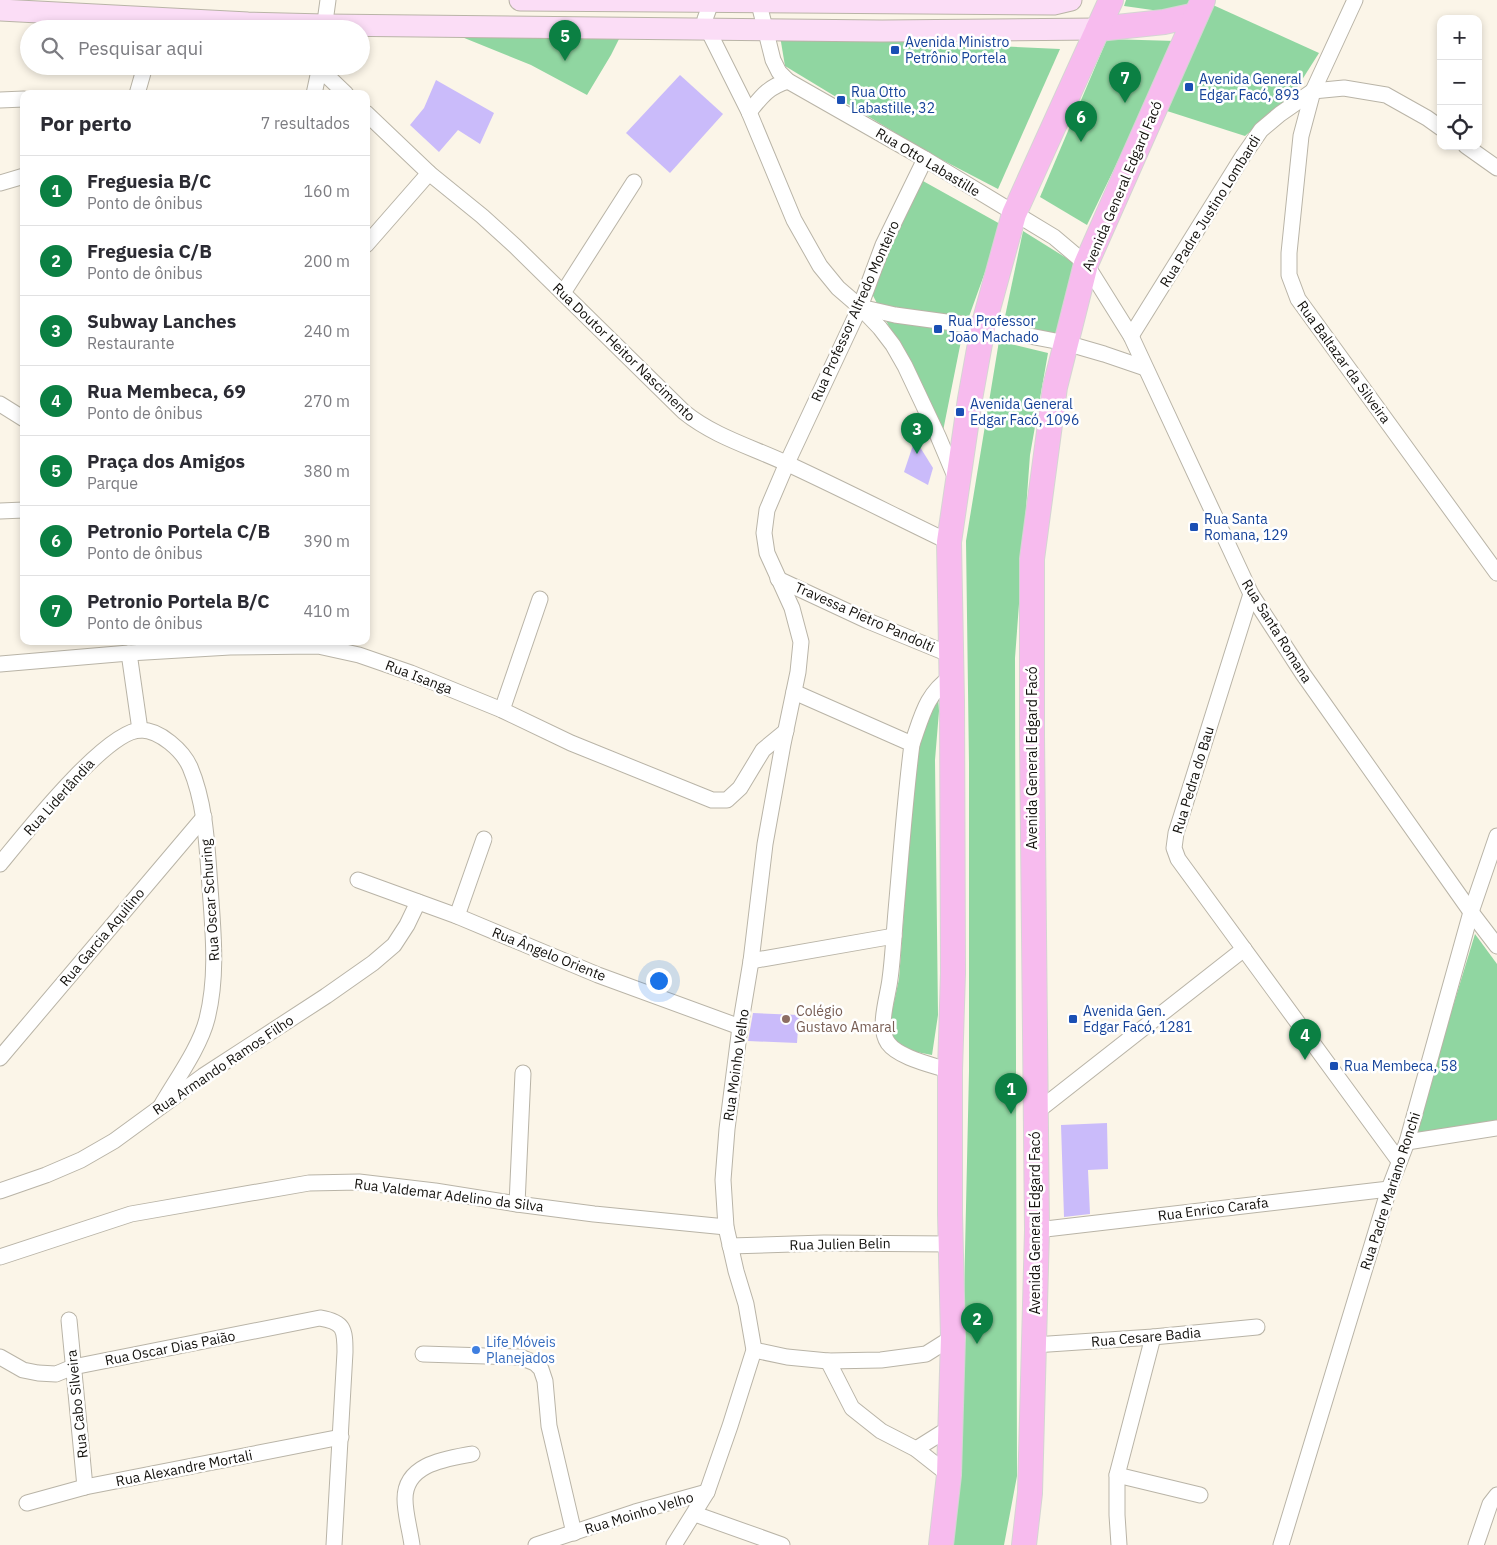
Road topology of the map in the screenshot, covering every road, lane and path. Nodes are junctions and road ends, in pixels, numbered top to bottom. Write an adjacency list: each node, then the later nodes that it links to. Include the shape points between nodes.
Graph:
1 (328, 0): 13 (street)
2 (520, 0): 3 (main road)
3 (665, 0): 7 (main road)
4 (1071, 0): 9 (main road, via 1054,4)
5 (1111, 0): 16 (main road)
6 (1355, 0): 25 (street, Rua Baltazar da Silveira)
7 (712, 1): 8 (main road); 17 (street, via 705,19)
8 (758, 1): 9 (main road); 15 (street, Rua Otto Labastille)
9 (996, 1)
10 (1200, 8): 16 (main road, via 1164,22); 40 (main road, Avenida General Edgard Facó)
11 (0, 10): 12 (main road)
12 (120, 20)
13 (326, 20)
14 (370, 27): 17 (main road)
15 (765, 29): 16 (main road, via 882,32); 17 (main road); 21 (street, Rua Otto Labastille, via 773,60)
16 (1098, 29): 38 (main road)
17 (708, 30): 28 (street)
18 (142, 75): 22 (street)
19 (318, 75): 23 (street)
20 (327, 75): 24 (street)
21 (788, 81): 28 (street, via 767,90); 32 (street, Rua Otto Labastille)
22 (138, 90)
23 (315, 90)
24 (342, 90)
25 (1313, 91): 30 (street, Rua Padre Justino Lombardi, via 1344,88 1386,95); 44 (street, Rua Padre Justino Lombardi, via 1261,130); 54 (street, Rua Baltazar da Silveira, via 1301,136 1289,276 1298,298)
26 (20, 99): 27 (street)
27 (0, 100)
28 (750, 112): 42 (street, via 798,228 820,266)
29 (370, 118): 34 (street, Rua Doutor Heitor Nascimento)
30 (1437, 125)
31 (1472, 150): 33 (street)
32 (925, 159): 38 (street, Rua Otto Labastille); 42 (street, Rua Professor Alfredo Monteiro, via 883,245)
33 (1497, 168)
34 (429, 173): 39 (street); 41 (street, Rua Doutor Heitor Nascimento, via 501,234)
35 (20, 177): 37 (street)
36 (634, 182): 41 (street)
37 (0, 183)
38 (1014, 214): 40 (street, Rua Otto Labastille, via 1054,237); 43 (main road)
39 (370, 240)
40 (1086, 264): 44 (street, Rua Santa Romana); 45 (main road, Avenida General Edgard Facó)
41 (563, 294): 49 (street, Rua Doutor Heitor Nascimento, via 699,424)
42 (860, 307): 43 (street); 49 (street, Rua Professor Alfredo Monteiro); 50 (street, via 893,345 905,366)
43 (982, 327): 45 (street); 50 (main road)
44 (1131, 336): 46 (street, Rua Santa Romana)
45 (1066, 343): 46 (street); 83 (main road, Avenida General Edgard Facó, via 1055,387 1032,559)
46 (1145, 368): 56 (street, Rua Santa Romana)
47 (0, 404): 48 (street)
48 (20, 416)
49 (787, 463): 53 (street, Rua Doutor Heitor Nascimento); 55 (street, Rua Moinho Velho, via 768,510 764,533 767,553)
50 (957, 482): 53 (main road)
51 (20, 510): 52 (street)
52 (0, 511)
53 (949, 542): 60 (main road)
54 (1497, 573)
55 (778, 579): 60 (street, Travessa Pietro Pandolti, via 868,621); 61 (street, Rua Moinho Velho, via 792,608 801,642)
56 (1251, 594): 72 (street, Rua Santa Romana, via 1302,674); 76 (street, Rua Pedra do Bau, via 1174,848 1178,859)
57 (540, 599): 62 (street)
58 (129, 653): 59 (street, Rua Isanga); 62 (street, Rua Isanga, via 318,646 359,654); 63 (street)
59 (0, 664)
60 (951, 666): 65 (street, via 943,683 926,704); 80 (main road)
61 (794, 692): 64 (street, Rua Moinho Velho); 65 (street)
62 (502, 710): 64 (street, Rua Isanga, via 571,743 712,800 727,800 740,788 763,750)
63 (140, 730): 66 (street, Rua Oscar Schuring, via 156,734 173,744 190,766); 69 (street, Rua Liderlândia, via 124,736 101,752 72,779)
64 (786, 731): 77 (street, Rua Moinho Velho, via 765,844)
65 (912, 744): 74 (street)
66 (204, 817): 79 (street, Rua Garcia Aquilino); 82 (street, Rua Oscar Schuring, via 214,986 207,1020 195,1048)
67 (1497, 836): 72 (street, Rua Padre Mariano Ronchi)
68 (484, 838): 73 (street)
69 (0, 864)
70 (358, 880): 71 (street, Rua Ângelo Oriente)
71 (418, 902): 73 (street, Rua Ângelo Oriente); 82 (street, Rua Armando Ramos Filho, via 408,926 394,945 373,963)
72 (1471, 912): 75 (street, Rua Santa Romana); 85 (street, Rua Padre Mariano Ronchi)
73 (457, 916): 78 (street, Rua Ângelo Oriente, via 598,975)
74 (894, 936): 77 (street); 80 (street, via 884,1016 888,1043 898,1052)
75 (1497, 946)
76 (1244, 949): 83 (street); 86 (street)
77 (751, 961): 78 (street, Rua Moinho Velho)
78 (740, 1027): 90 (street, Rua Moinho Velho, via 723,1180)
79 (0, 1058)
80 (950, 1071): 92 (main road)
81 (523, 1073): 89 (street)
82 (161, 1106): 88 (street, Rua Armando Ramos Filho, via 114,1141 81,1160)
83 (1035, 1114): 91 (main road, Avenida General Edgard Facó)
84 (1497, 1128): 85 (street)
85 (1407, 1142): 86 (street, Rua Padre Mariano Ronchi)
86 (1399, 1161): 87 (street, Rua Padre Mariano Ronchi)
87 (1389, 1189): 91 (street, Rua Enrico Carafa); 128 (street, Rua Padre Mariano Ronchi)
88 (0, 1191)
89 (517, 1204): 90 (street, Rua Valdemar Adelino da Silva); 94 (street, Rua Valdemar Adelino da Silva, via 358,1182 309,1183 131,1214)
90 (726, 1227): 93 (street, Rua Moinho Velho)
91 (1037, 1230): 99 (main road, Avenida General Edgard Facó)
92 (950, 1244): 93 (street, Rua Julien Belin); 97 (main road)
93 (730, 1246): 100 (street, Rua Moinho Velho, via 746,1304)
94 (0, 1257)
95 (69, 1320): 105 (street, Rua Cabo Silveira)
96 (1257, 1327): 98 (street, Rua Cesare Badia)
97 (953, 1337): 102 (street); 106 (main road)
98 (1152, 1337): 99 (street, Rua Cesare Badia); 111 (street)
99 (1034, 1345): 126 (main road, Avenida General Edgard Facó, via 1030,1493)
100 (754, 1350): 104 (street); 114 (street, Rua Moinho Velho)
101 (423, 1354): 119 (street, via 520,1357 535,1363 545,1381 549,1426)
102 (926, 1354): 104 (street, via 881,1360); 106 (street)
103 (0, 1357): 105 (street, Rua Oscar Dias Paião, via 23,1370 38,1373 56,1374)
104 (828, 1361): 109 (street, via 852,1408 881,1431)
105 (73, 1367): 108 (street, Rua Oscar Dias Paião, via 320,1318 334,1320 342,1328 346,1352); 113 (street, Rua Cabo Silveira)
106 (952, 1367): 107 (main road)
107 (950, 1427): 109 (street); 112 (main road)
108 (341, 1437): 113 (street, Rua Alexandre Mortali); 120 (street)
109 (916, 1449): 112 (street)
110 (472, 1454): 121 (street, via 437,1461 416,1472 408,1483 405,1498)
111 (1117, 1474): 115 (street); 127 (street)
112 (949, 1475): 125 (main road)
113 (85, 1487): 117 (street, Rua Alexandre Mortali)
114 (707, 1492): 118 (street); 119 (street, Rua Moinho Velho)
115 (1200, 1495)
116 (1497, 1495): 129 (street, via 1490,1504)
117 (27, 1502)
118 (694, 1514): 123 (street); 124 (street)
119 (574, 1533): 122 (street, Rua Moinho Velho)
120 (334, 1545)
121 (412, 1545)
122 (536, 1545)
123 (674, 1545)
124 (782, 1545)
125 (942, 1545)
126 (1024, 1545)
127 (1119, 1545)
128 (1280, 1545)
129 (1476, 1545)

